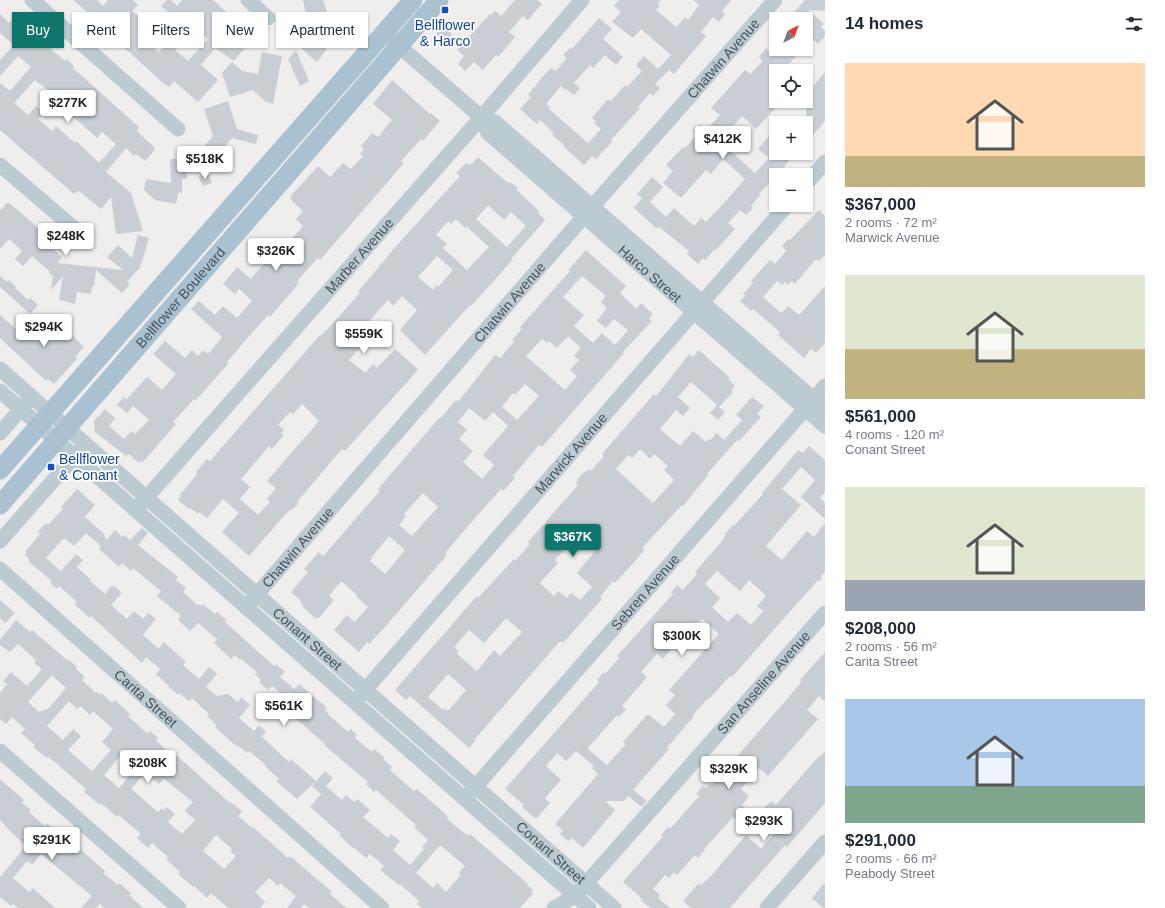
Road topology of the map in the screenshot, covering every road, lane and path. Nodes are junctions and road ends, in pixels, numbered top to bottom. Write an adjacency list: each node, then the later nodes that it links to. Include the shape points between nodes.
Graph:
1 (32, 0): 11 (street)
2 (248, 0): 7 (street)
3 (413, 0): 8 (main road, Bellflower Boulevard)
4 (439, 0): 9 (main road, Bellflower Boulevard)
5 (582, 0): 10 (street, Marber Avenue)
6 (775, 0): 15 (street, Chatwin Avenue)
7 (261, 12)
8 (384, 33): 9 (street, Harco Street); 25 (main road, Bellflower Boulevard)
9 (399, 46): 10 (street, Harco Street); 28 (main road, Bellflower Boulevard)
10 (481, 117): 15 (street, Harco Street, via 488,133); 32 (street, Marber Avenue)
11 (178, 129)
12 (825, 162): 14 (street)
13 (0, 165): 17 (street)
14 (813, 176)
15 (588, 211): 18 (street, Harco Street); 37 (street, Chatwin Avenue)
16 (781, 212): 18 (street, Marwick Avenue)
17 (82, 235)
18 (698, 307): 23 (street, Harco Street); 40 (street, Marwick Avenue)
19 (0, 369): 22 (street, Conant Street)
20 (825, 386): 23 (street, Sebren Avenue)
21 (0, 392): 24 (street, Conant Street)
22 (32, 397): 24 (street); 25 (street, Conant Street)
23 (815, 405): 26 (street, Harco Street); 43 (street, Sebren Avenue)
24 (21, 410): 25 (street, Conant Street); 27 (street)
25 (45, 419): 28 (street, Conant Street); 31 (main road, Bellflower Boulevard)
26 (825, 426)
27 (0, 433)
28 (62, 434): 29 (street, Conant Street); 30 (street, Conant Street); 33 (main road, Bellflower Boulevard)
29 (85, 444): 30 (street); 32 (street, Conant Street)
30 (74, 457): 34 (street, Conant Street); 35 (street)
31 (0, 470)
32 (147, 498): 34 (street, Marber Avenue); 37 (street, Conant Street)
33 (0, 505)
34 (136, 510): 38 (street, Conant Street)
35 (0, 541)
36 (0, 569): 49 (street, Carita Street)
37 (256, 594): 38 (street, Chatwin Avenue); 40 (street, Conant Street)
38 (246, 607): 41 (street, Conant Street)
39 (825, 613): 46 (street, San Anseline Avenue)
40 (365, 690): 41 (street, Marwick Avenue); 43 (street, Conant Street)
41 (354, 702): 44 (street, Conant Street)
42 (0, 751): 48 (street)
43 (475, 787): 44 (street, Sebren Avenue); 46 (street, Conant Street)
44 (465, 799): 47 (street, Conant Street)
45 (825, 842): 53 (street)
46 (586, 884): 47 (street, San Anseline Avenue); 52 (street, Conant Street)
47 (573, 902): 50 (street, San Anseline Avenue); 51 (street, Conant Street)
48 (179, 908)
49 (382, 908)
50 (554, 908)
51 (589, 908)
52 (614, 908)
53 (767, 908)

